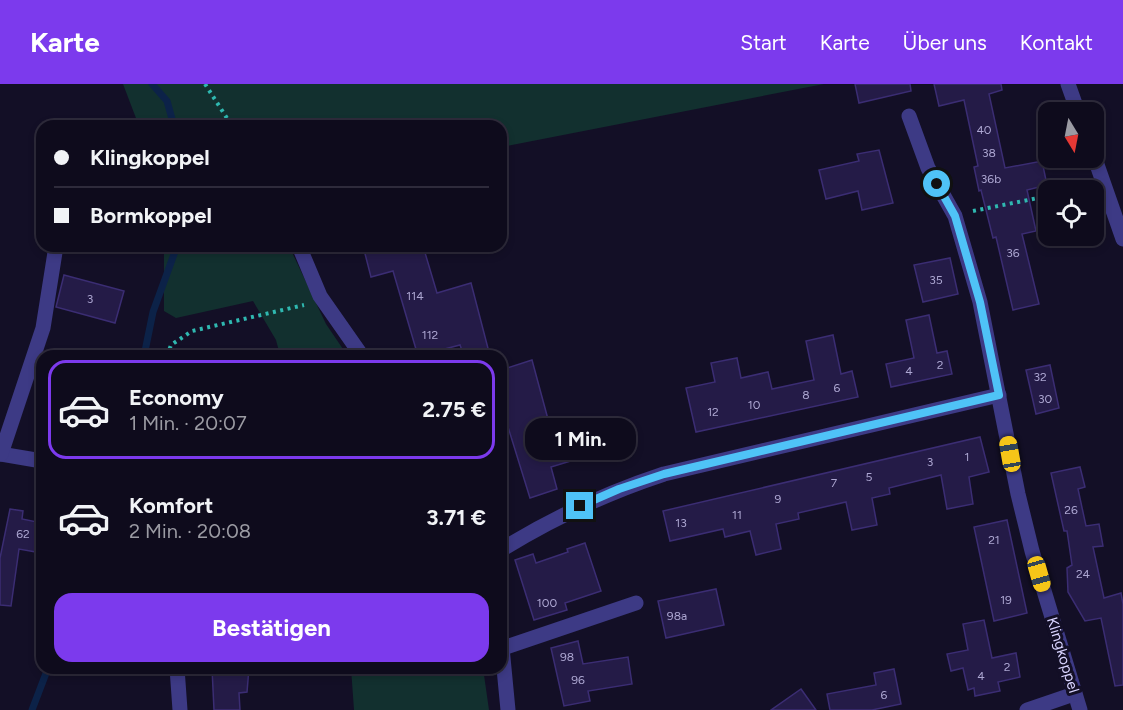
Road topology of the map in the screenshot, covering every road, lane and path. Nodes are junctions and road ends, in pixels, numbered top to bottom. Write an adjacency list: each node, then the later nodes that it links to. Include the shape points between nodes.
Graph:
1 (205, 84): 5 (path)
2 (1068, 84): 3 (street)
3 (1074, 102)
4 (909, 116): 15 (street, Klingkoppel, via 928,168 955,216 980,302)
5 (228, 120)
6 (1098, 168): 9 (street)
7 (1038, 198): 8 (path)
8 (976, 210)
9 (1123, 239)
10 (55, 252): 16 (street, via 43,328)
11 (302, 252): 12 (street)
12 (320, 296): 13 (path, via 302,306 192,331); 14 (street)
13 (169, 350)
14 (358, 350)
15 (999, 395): 18 (street, via 664,474 580,506); 23 (street, Klingkoppel, via 1032,551)
16 (1, 454): 17 (street)
17 (36, 460)
18 (507, 546)
19 (636, 603): 20 (street)
20 (507, 642)
21 (177, 674): 24 (street)
22 (505, 674): 25 (street)
23 (1074, 694): 26 (street); 27 (street, Klingkoppel)
24 (180, 710)
25 (508, 710)
26 (1027, 710)
27 (1080, 710)

